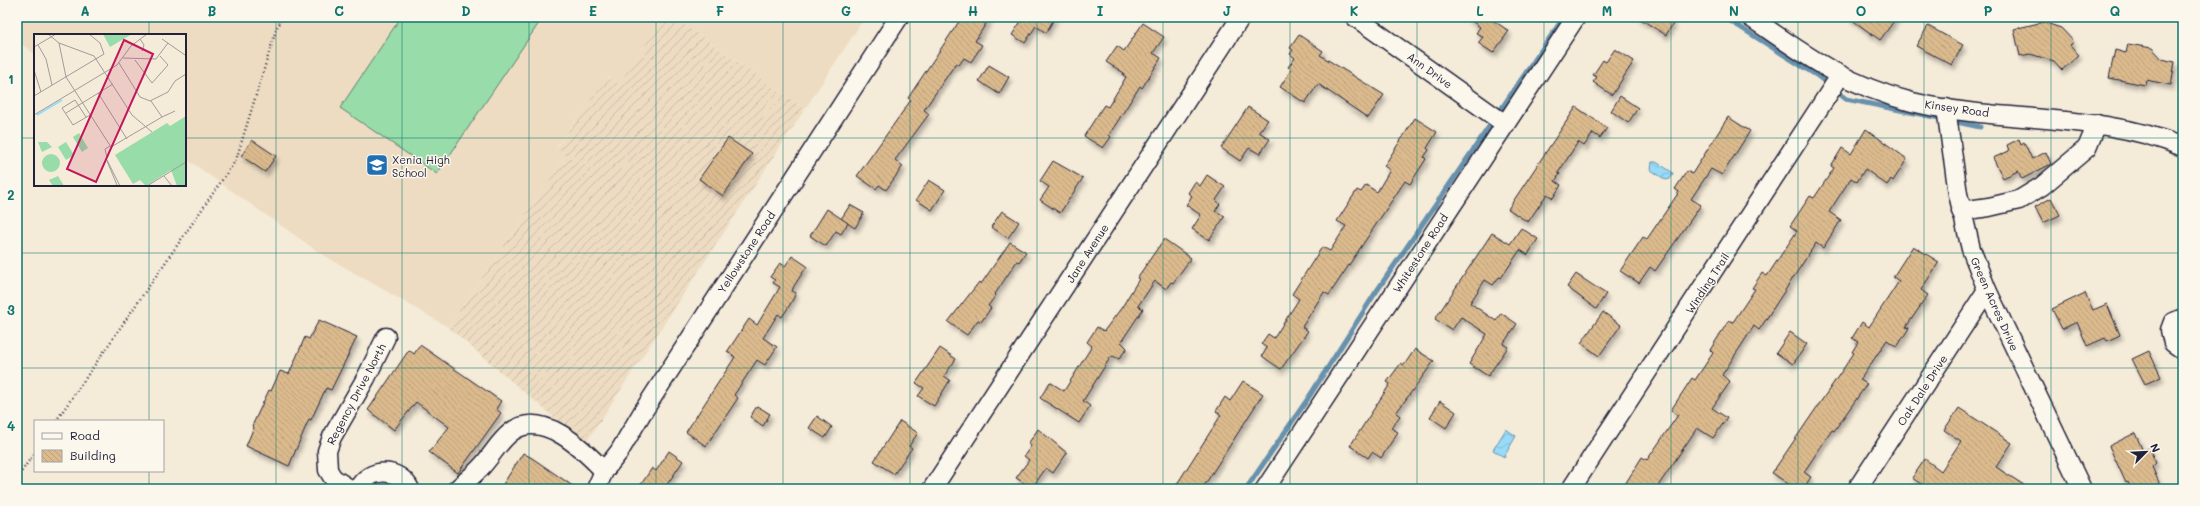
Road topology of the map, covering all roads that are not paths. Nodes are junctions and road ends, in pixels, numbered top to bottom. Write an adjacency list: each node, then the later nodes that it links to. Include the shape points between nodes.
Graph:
1 (899, 17): 16 (street, Yellowstone Road, via 646,406 619,452)
2 (1241, 17): 22 (street, Jane Avenue)
3 (1355, 17): 8 (street, Ann Drive)
4 (1576, 17): 8 (street, Whitestone Road)
5 (1750, 17): 6 (street, Kinsey Road, via 1811,60)
6 (1840, 76): 7 (street, Kinsey Road, via 1881,93); 24 (street, Winding Trail)
7 (1946, 108): 9 (street, Kinsey Road); 11 (street, Green Acres Drive)
8 (1505, 124): 23 (street, Whitestone Road)
9 (2097, 124): 10 (street, Kinsey Road, via 2148,134); 11 (street, via 2087,148 2042,186 2019,200)
10 (2183, 147)
11 (1961, 211): 12 (street, Green Acres Drive, via 1971,249)
12 (1987, 290): 25 (street, Oak Dale Drive); 26 (street, Green Acres Drive)
13 (2183, 318): 15 (street, via 2173,322 2170,330 2174,343)
14 (386, 338): 17 (street, Regency Drive North, via 326,451 328,470 333,478)
15 (2183, 350)
16 (604, 471): 20 (street, via 585,451 555,430 525,426 512,432 482,467); 21 (street, Yellowstone Road)
17 (350, 489)
18 (358, 489): 19 (street, via 367,477 386,472 403,479)
19 (410, 489)
20 (457, 489)
21 (596, 489)
22 (932, 489)
23 (1265, 489)
24 (1571, 489)
25 (1857, 489)
26 (2082, 489)

